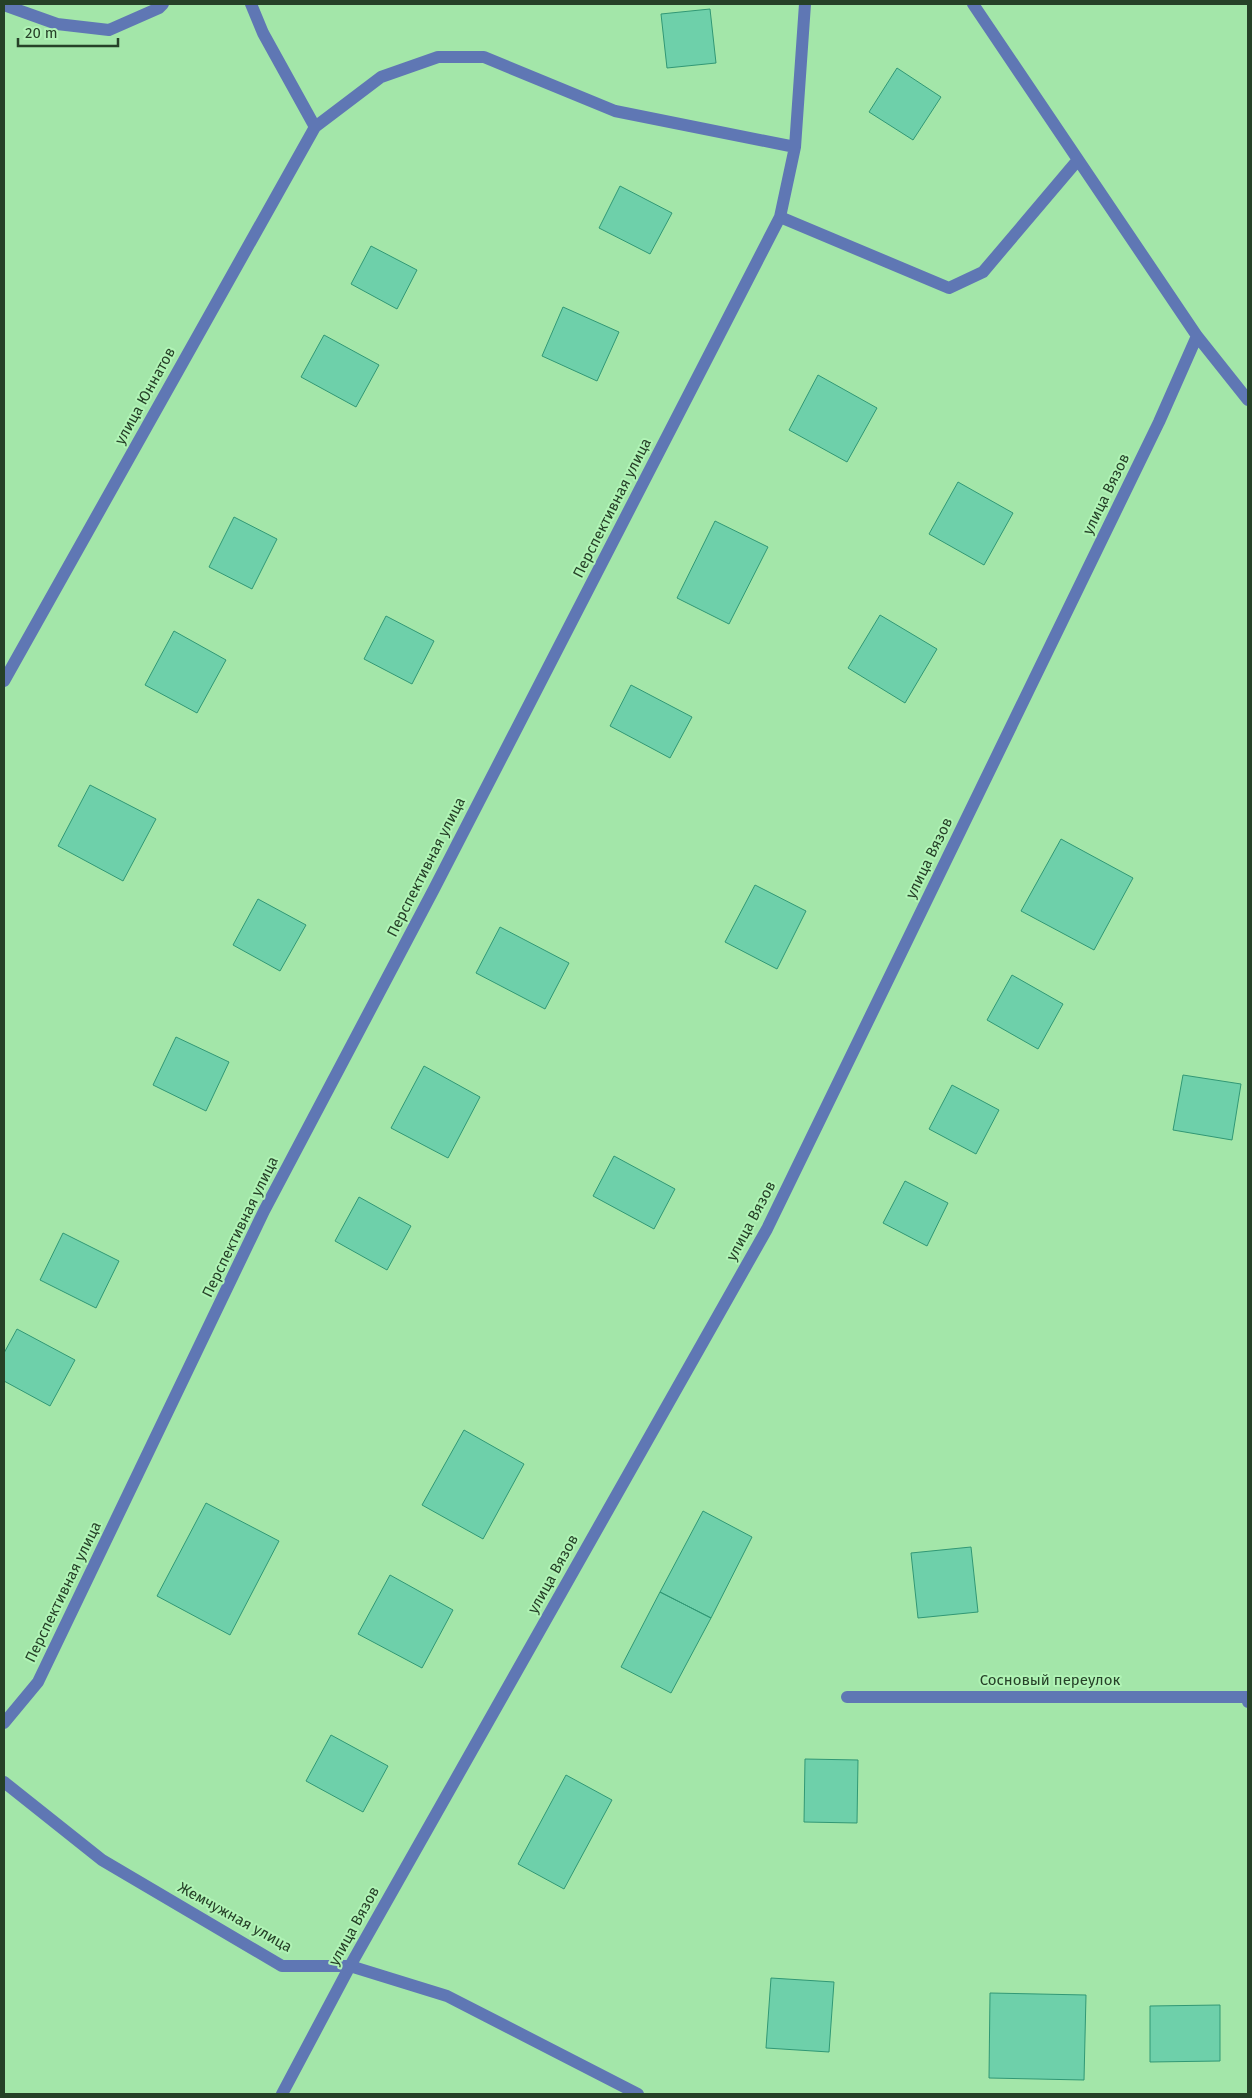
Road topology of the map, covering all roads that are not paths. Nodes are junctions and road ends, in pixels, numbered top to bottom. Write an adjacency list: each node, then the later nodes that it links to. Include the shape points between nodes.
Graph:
1 (163, 4): 5 (street, via 109,30 58,24)
2 (250, 4): 6 (street)
3 (805, 4): 7 (street, Перспективная улица)
4 (973, 4): 8 (street)
5 (4, 5)
6 (315, 127): 7 (street, via 381,77 438,57 484,57 614,111); 12 (street, улица Юннатов)
7 (795, 147): 9 (street, Перспективная улица)
8 (1077, 161): 9 (street, via 984,272 949,288); 10 (street)
9 (780, 217): 15 (street, Перспективная улица, via 264,1212 38,1682)
10 (1197, 336): 11 (street); 17 (street, улица Вязов, via 1159,422 767,1229)
11 (1248, 400)
12 (4, 681)
13 (847, 1697): 14 (street, Сосновый переулок, via 1248,1697)
14 (1248, 1702)
15 (4, 1723)
16 (4, 1782): 17 (street, Жемчужная улица, via 102,1860 282,1966)
17 (350, 1966): 18 (street, улица Вязов); 19 (street, Жемчужная улица, via 447,1996)
18 (282, 2094)
19 (638, 2094)

